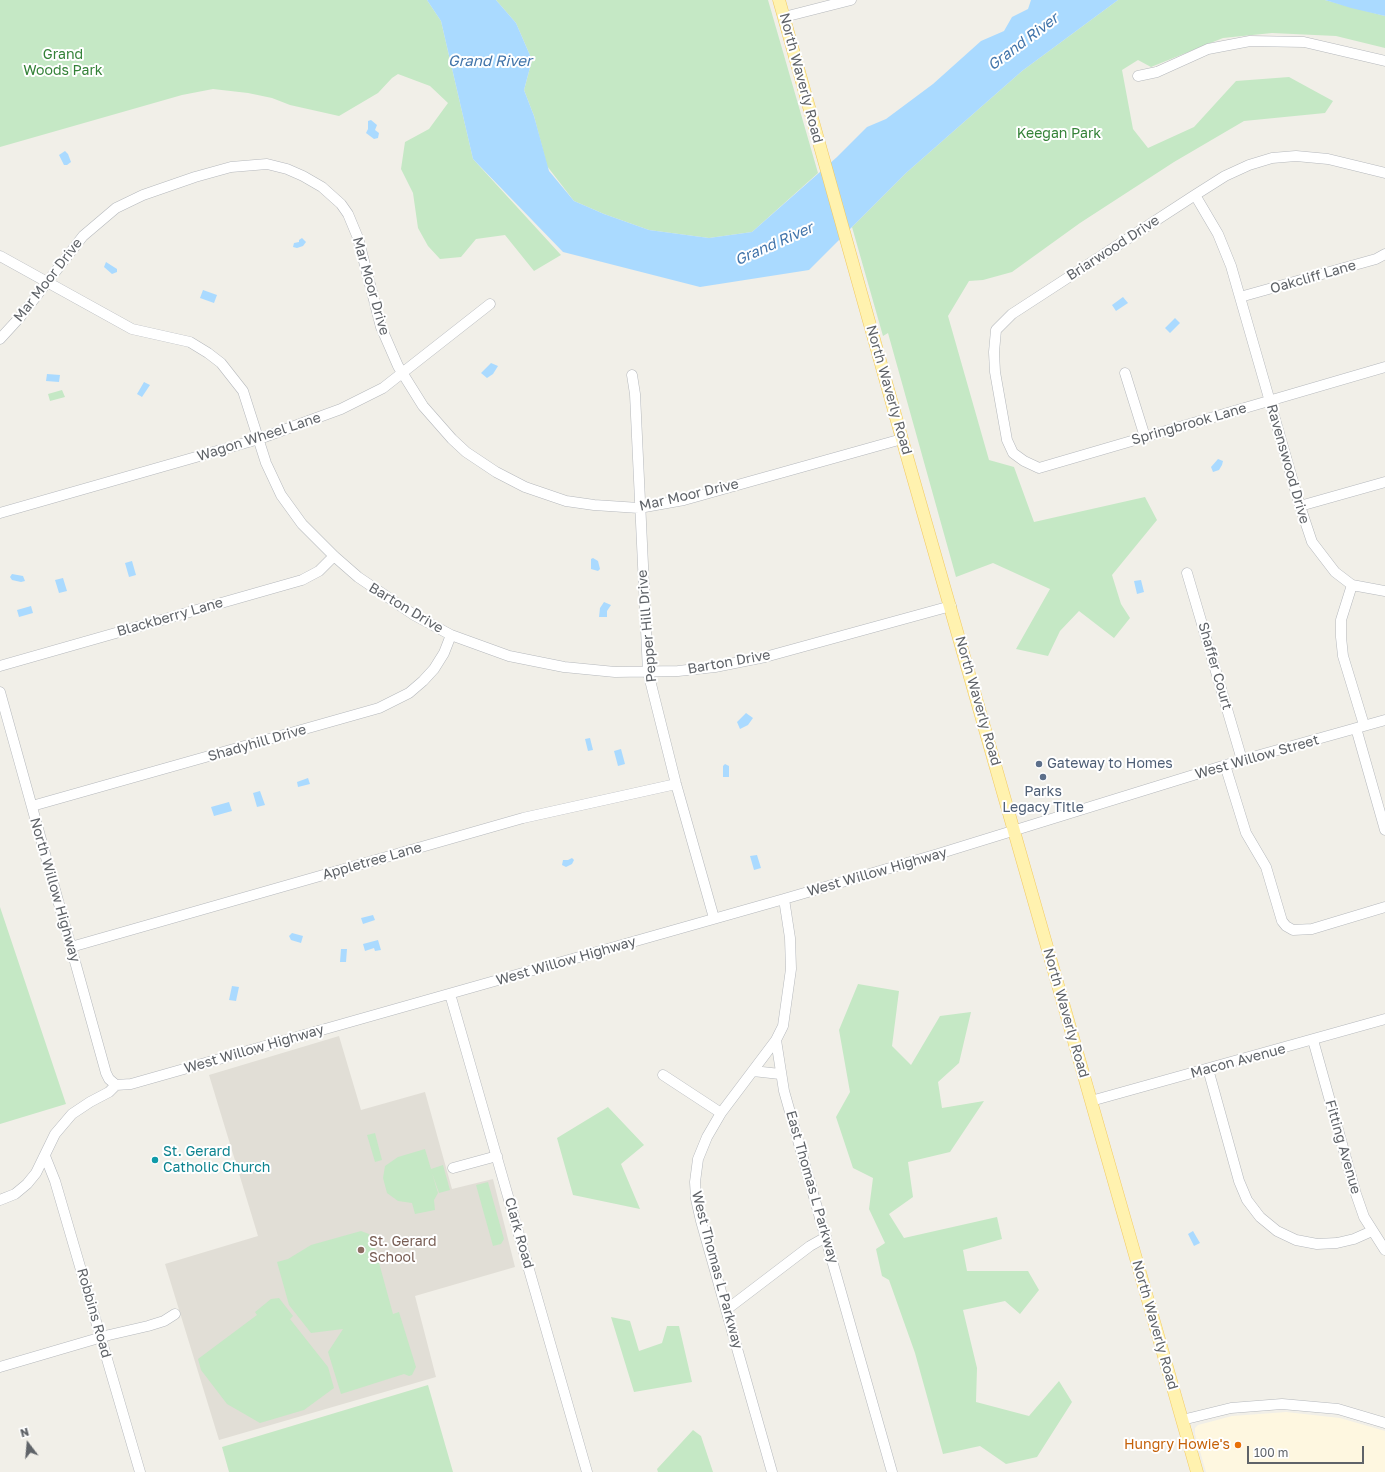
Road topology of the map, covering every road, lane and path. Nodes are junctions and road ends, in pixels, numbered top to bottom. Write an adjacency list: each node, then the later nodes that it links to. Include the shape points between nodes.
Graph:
1 (779, 0): 3 (main road, North Waverly Road)
2 (851, 0): 3 (street)
3 (784, 16): 21 (main road, North Waverly Road)
4 (1385, 61): 5 (street, via 1304,42 1250,41 1208,49 1157,72)
5 (1138, 76)
6 (1385, 173): 7 (street, Briarwood Drive, via 1328,159 1290,156 1272,158 1225,176)
7 (1195, 195): 11 (street, Ravenswood Drive, via 1218,234); 22 (street, Briarwood Drive, via 1012,314 996,330 995,372 1008,440 1014,453)
8 (1385, 254): 11 (street, Oakcliff Lane, via 1376,259)
9 (0, 256): 10 (street, Barton Drive)
10 (48, 282): 13 (street, Mar Moor Drive); 16 (street, Mar Moor Drive, via 83,236 128,201 232,167 257,164 276,166 303,176 322,187 348,214 358,238 381,327); 20 (street, Barton Drive, via 132,329 180,339 222,363 243,391)
11 (1240, 297): 18 (street, Ravenswood Drive)
12 (490, 304): 16 (street, Wagon Wheel Lane)
13 (0, 339)
14 (1385, 367): 18 (street, Springbrook Lane)
15 (1126, 373): 19 (street)
16 (402, 374): 20 (street, Wagon Wheel Lane, via 383,388 353,404); 25 (street, Mar Moor Drive, via 423,406 452,439 496,472 525,488 566,501)
17 (632, 375): 25 (street, Pepper Hill Drive)
18 (1270, 400): 19 (street, Springbrook Lane); 24 (street, Ravenswood Drive)
19 (1145, 437): 22 (street, Springbrook Lane)
20 (259, 439): 26 (street, Wagon Wheel Lane); 27 (street, Barton Drive, via 266,464 281,495 302,524)
21 (902, 439): 25 (street, Mar Moor Drive, via 684,500); 31 (main road, North Waverly Road)
22 (1039, 468)
23 (1385, 482): 24 (street)
24 (1300, 506): 29 (street, Ravenswood Drive, via 1312,542 1335,572)
25 (639, 508): 34 (street, Pepper Hill Drive)
26 (0, 513)
27 (334, 556): 32 (street, Barton Drive, via 390,601); 33 (street, Blackberry Lane, via 311,576 302,580)
28 (1187, 572): 38 (street, Shaffer Court)
29 (1352, 585): 30 (street); 37 (street, via 1341,620 1341,637)
30 (1385, 591)
31 (951, 606): 34 (street, Barton Drive, via 741,663); 42 (main road, North Waverly Road)
32 (451, 635): 34 (street, Barton Drive, via 509,656 564,667); 41 (street, Shadyhill Drive, via 434,669 423,681 409,693 379,708)
33 (0, 666)
34 (648, 672): 40 (street, Pepper Hill Drive)
35 (0, 692): 41 (street, North Willow Highway)
36 (1385, 720): 37 (street, West Willow Street)
37 (1360, 727): 38 (street, West Willow Street); 43 (street)
38 (1242, 760): 39 (street, West Willow Street)
39 (1225, 765): 42 (street, West Willow Street); 45 (street, via 1246,834 1266,867 1282,921 1293,930 1312,929)
40 (676, 784): 46 (street, Pepper Hill Drive); 47 (street, Appletree Lane, via 523,818)
41 (32, 806): 47 (street, North Willow Highway)
42 (1014, 830): 44 (street, West Willow Highway); 57 (main road, North Waverly Road)
43 (1385, 830)
44 (784, 899): 46 (street, West Willow Highway); 50 (street, East Thomas L Parkway, via 790,938 791,969 782,1026)
45 (1385, 908)
46 (714, 918): 48 (street, West Willow Highway)
47 (71, 946): 56 (street, North Willow Highway, via 106,1073)
48 (450, 994): 56 (street, West Willow Highway, via 131,1084); 60 (street, Clark Road)
49 (1385, 1019): 51 (street, Macon Avenue)
50 (776, 1040): 53 (street, West Thomas L Parkway); 54 (street, East Thomas L Parkway)
51 (1313, 1040): 52 (street, Macon Avenue); 63 (street, Fitting Avenue, via 1356,1194)
52 (1208, 1069): 57 (street, Macon Avenue); 63 (street, via 1239,1181 1260,1218 1296,1240 1317,1244 1354,1239)
53 (753, 1071): 54 (street); 58 (street, West Thomas L Parkway)
54 (780, 1074): 64 (street, East Thomas L Parkway)
55 (663, 1075): 58 (street)
56 (116, 1085): 59 (street, via 72,1114 55,1134)
57 (1091, 1101): 70 (main road, North Waverly Road)
58 (721, 1113): 66 (street, West Thomas L Parkway, via 702,1148 695,1169 694,1182 701,1221)
59 (45, 1156): 62 (street, via 27,1184 15,1194); 68 (street, Robbins Road, via 55,1181)
60 (497, 1156): 61 (street); 73 (street, Clark Road)
61 (453, 1168)
62 (0, 1200)
63 (1372, 1231): 65 (street, Fitting Avenue)
64 (826, 1237): 66 (street, via 810,1246); 75 (street, East Thomas L Parkway)
65 (1385, 1250)
66 (726, 1310): 74 (street, West Thomas L Parkway)
67 (175, 1314): 68 (street, via 158,1323)
68 (100, 1338): 69 (street); 72 (street, Robbins Road)
69 (0, 1367)
70 (1182, 1420): 71 (street, via 1235,1408 1282,1404 1338,1409); 76 (main road, North Waverly Road)
71 (1385, 1422)
72 (140, 1472)
73 (587, 1472)
74 (772, 1472)
75 (892, 1472)
76 (1197, 1472)

